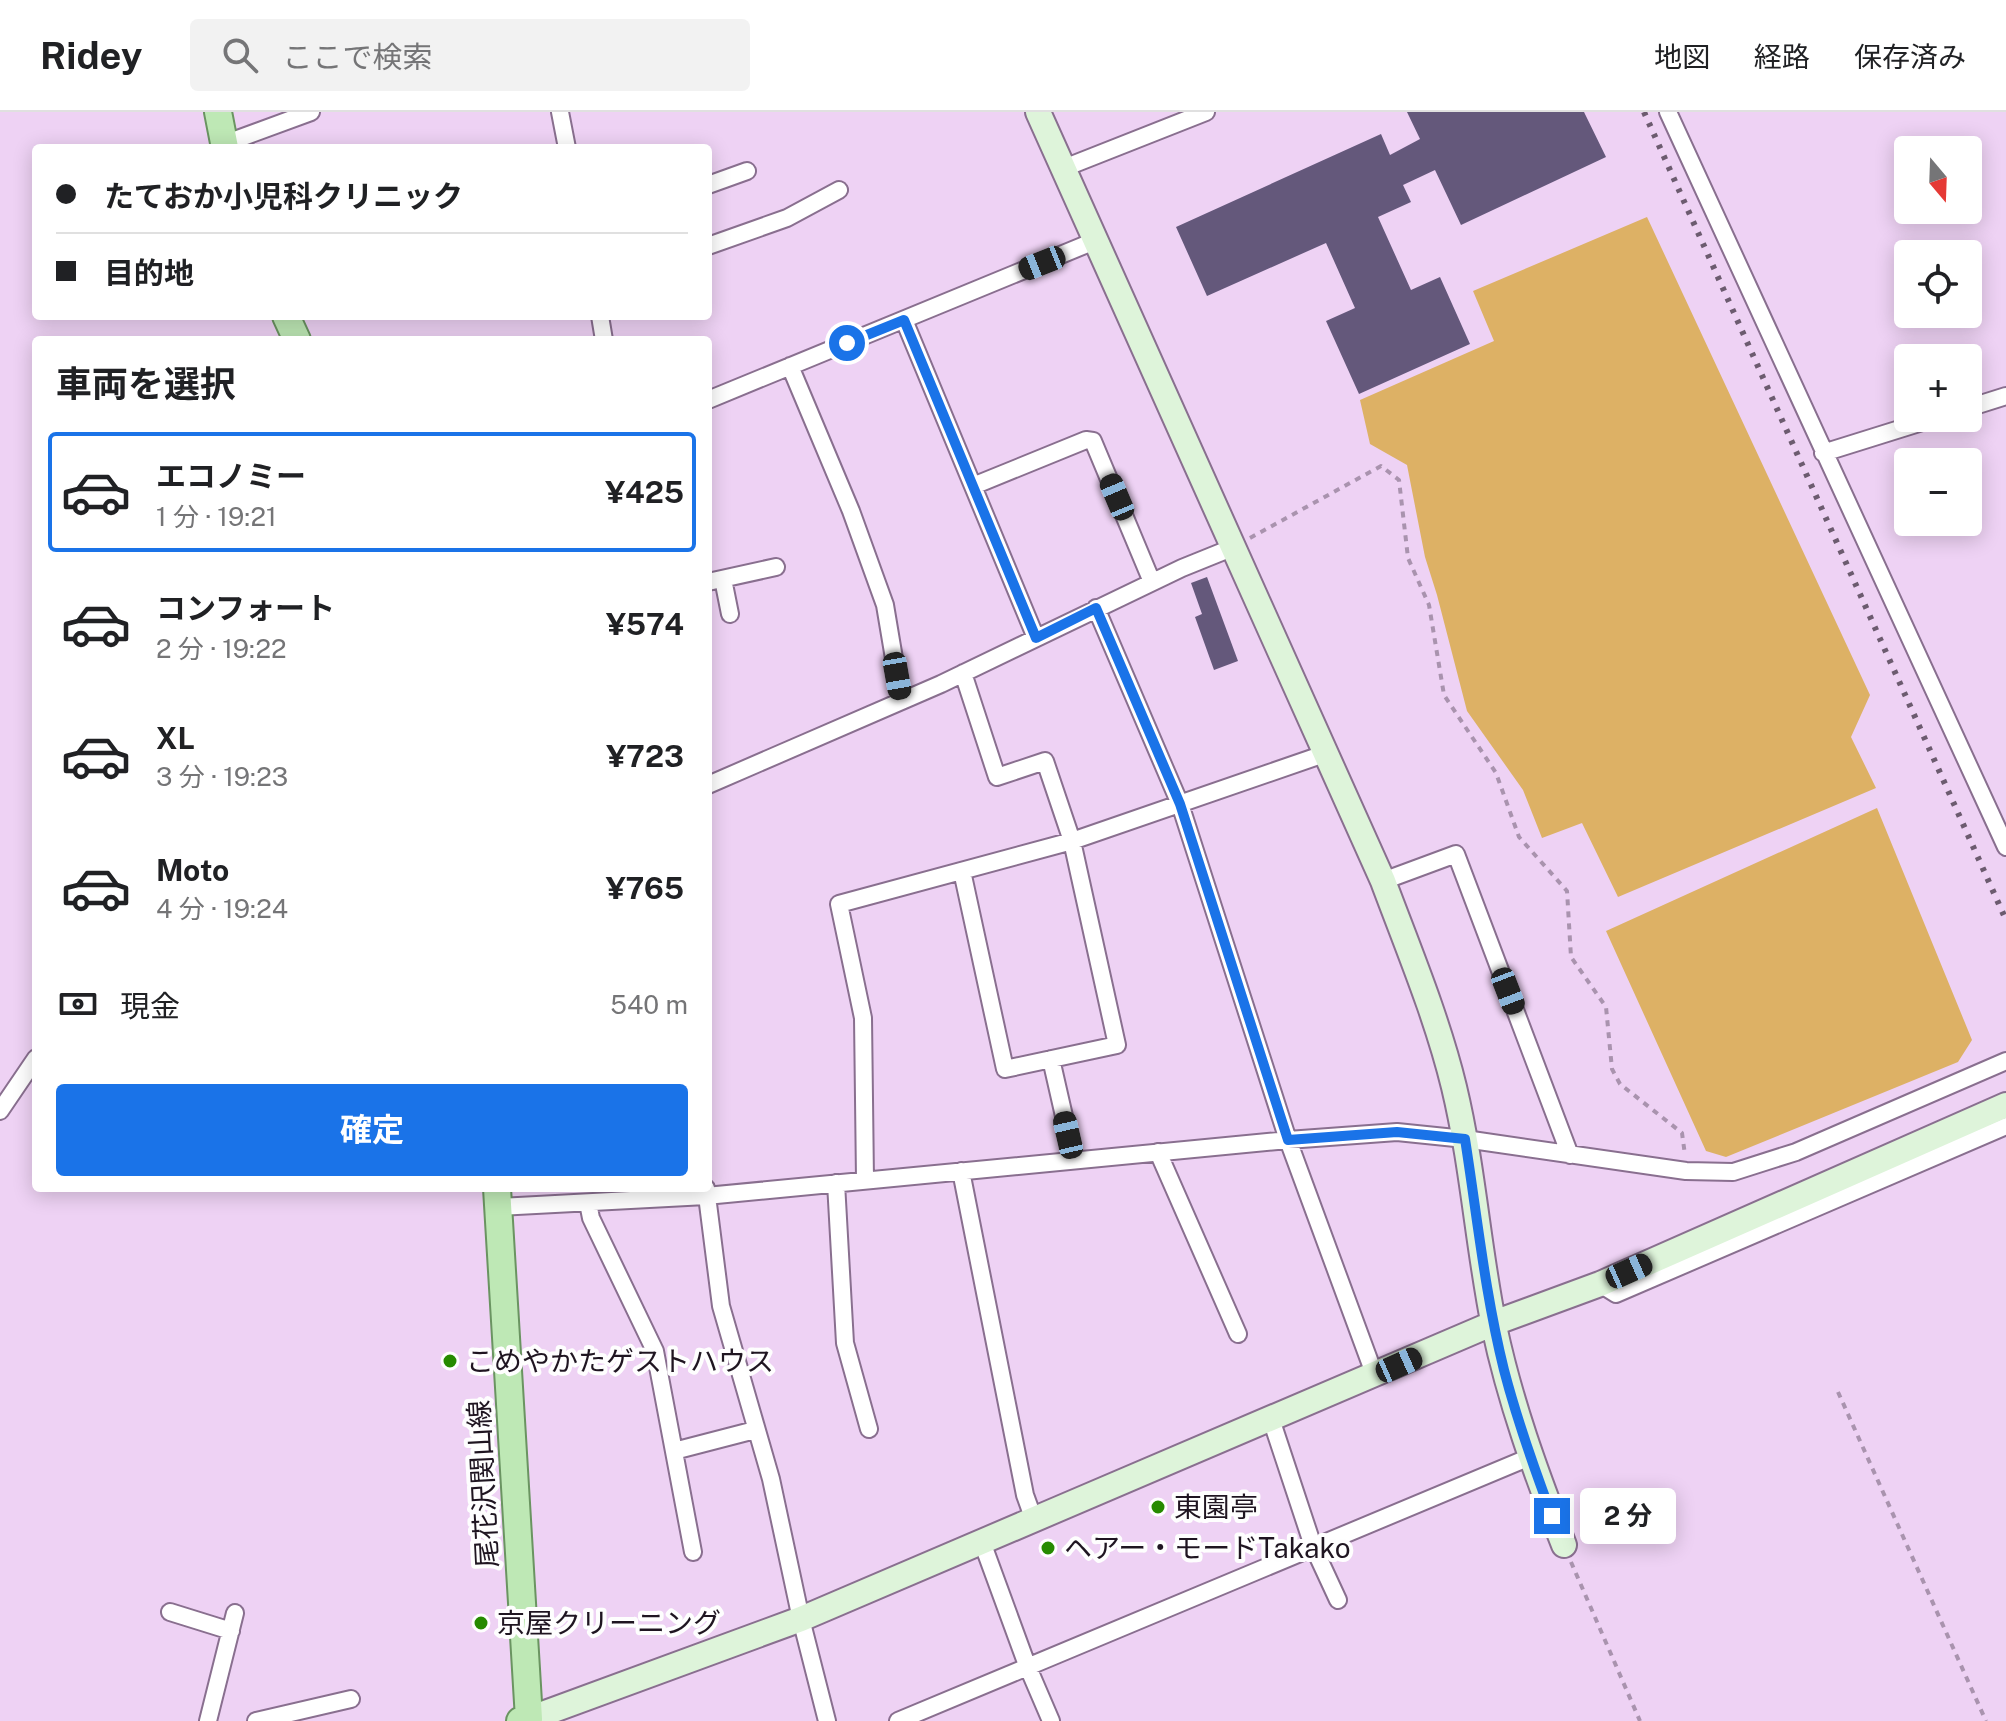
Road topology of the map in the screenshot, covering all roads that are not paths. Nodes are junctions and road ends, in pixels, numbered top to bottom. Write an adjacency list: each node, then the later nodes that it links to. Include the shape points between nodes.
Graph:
1 (218, 112): 7 (main road)
2 (311, 112): 8 (street)
3 (560, 112): 9 (street)
4 (1038, 112): 10 (street)
5 (1206, 112): 10 (street)
6 (1668, 112): 22 (street)
7 (224, 144)
8 (229, 144)
9 (566, 144)
10 (1064, 168): 14 (street)
11 (747, 171): 12 (street)
12 (712, 184)
13 (839, 190): 15 (street, via 787,218)
14 (1097, 240): 16 (street); 24 (street)
15 (712, 245)
16 (904, 320): 17 (street); 23 (street)
17 (790, 366): 19 (street); 32 (street, via 885,605)
18 (2006, 396): 20 (street)
19 (712, 398)
20 (1982, 404)
21 (1894, 431): 22 (street)
22 (1823, 453): 37 (street)
23 (973, 486): 27 (street, via 1093,441); 30 (street)
24 (1234, 547): 27 (street); 33 (street)
25 (776, 567): 26 (street)
26 (715, 581): 29 (street)
27 (1152, 582): 28 (street)
28 (1096, 608): 30 (street); 35 (street)
29 (730, 614)
30 (1036, 638): 31 (street)
31 (963, 673): 32 (street); 36 (street, via 997,777 1045,761)
32 (901, 700): 34 (street)
33 (1327, 753): 35 (street); 39 (street)
34 (712, 783)
35 (1180, 804): 36 (street); 47 (street)
36 (1072, 841): 38 (street); 40 (street, via 1117,1045)
37 (2006, 847)
38 (962, 871): 40 (street, via 1005,1069); 52 (street, via 839,904 863,1018)
39 (1383, 881): 46 (street, via 1430,1011); 49 (street, via 1456,854)
40 (1051, 1059): 50 (street)
41 (2006, 1061): 49 (street, via 1796,1152 1733,1172)
42 (32, 1064): 44 (street)
43 (2006, 1105): 58 (street)
44 (0, 1111)
45 (2006, 1126): 58 (street, via 1616,1294)
46 (1465, 1139): 47 (street, via 1397,1132); 49 (street); 59 (street)
47 (1288, 1140): 48 (street); 61 (street)
48 (1158, 1152): 50 (street); 60 (street)
49 (1570, 1155)
50 (1074, 1160): 51 (street)
51 (961, 1171): 52 (street); 67 (street)
52 (865, 1180): 53 (street)
53 (836, 1183): 55 (street); 63 (street, via 845,1343)
54 (706, 1192): 57 (street); 64 (street, via 721,1306)
55 (712, 1192)
56 (498, 1198): 57 (street); 79 (main road, 尾花沢関山線)
57 (588, 1203): 65 (street, via 655,1351)
58 (1600, 1284): 59 (street)
59 (1494, 1323): 61 (street); 66 (street)
60 (1238, 1334)
61 (1375, 1376): 62 (street)
62 (1271, 1419): 67 (street); 70 (street)
63 (869, 1429)
64 (755, 1430): 65 (street); 75 (street)
65 (674, 1451): 71 (street)
66 (1530, 1457): 69 (street); 70 (street)
67 (1034, 1520): 68 (street)
68 (982, 1542): 75 (street); 77 (street)
69 (1564, 1545)
70 (1313, 1546): 72 (street); 77 (street)
71 (693, 1552)
72 (1338, 1600)
73 (170, 1612): 76 (street)
74 (235, 1613): 76 (street)
75 (801, 1619): 79 (street); 82 (street)
76 (231, 1631): 80 (street)
77 (1027, 1665): 83 (street); 84 (street)
78 (351, 1699): 81 (street)
79 (526, 1720)
80 (208, 1721)
81 (256, 1721)
82 (827, 1721)
83 (898, 1721)
84 (1051, 1721)

